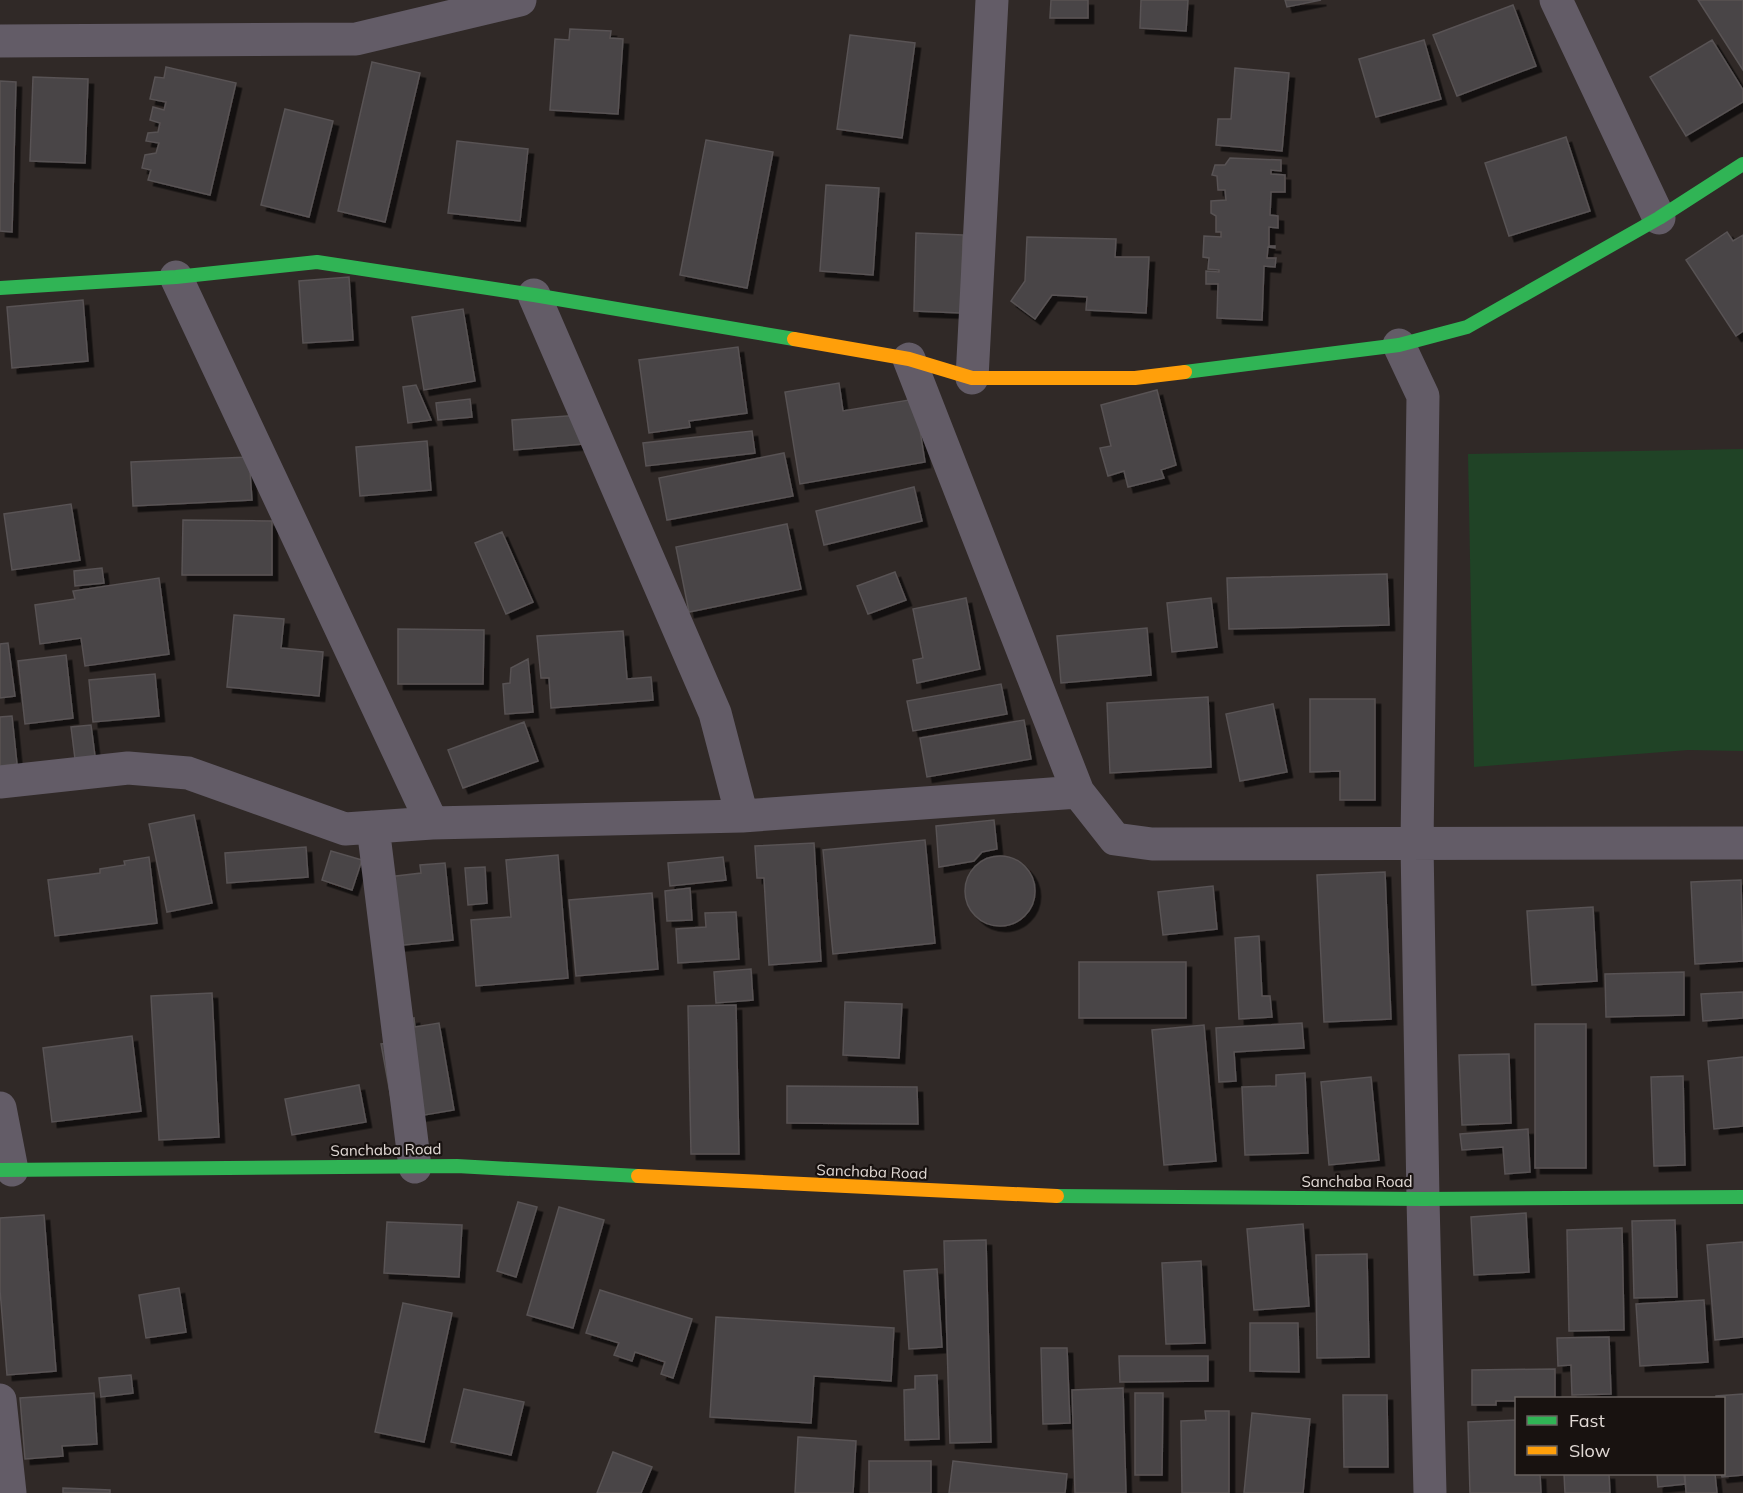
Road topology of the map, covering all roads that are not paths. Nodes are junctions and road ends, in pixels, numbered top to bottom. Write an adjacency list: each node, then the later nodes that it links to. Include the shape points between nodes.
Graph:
1 (520, 0): 4 (street, via 356,39)
2 (992, 0): 12 (street)
3 (1556, 0): 6 (street)
4 (0, 41)
5 (1743, 164): 6 (street)
6 (1659, 218): 10 (street, via 1467,327)
7 (176, 277): 8 (street); 9 (street, via 317,262); 16 (street)
8 (0, 288)
9 (534, 295): 11 (street); 15 (street, via 715,713)
10 (1399, 345): 12 (street, via 1135,378); 19 (street, via 1423,396)
11 (909, 359): 12 (street); 14 (street)
12 (972, 378)
13 (0, 782): 17 (street, via 128,768 188,773 345,829)
14 (1078, 792): 15 (street); 19 (street, via 1115,839 1133,842)
15 (742, 816): 16 (street)
16 (432, 823): 17 (street)
17 (373, 827): 21 (street)
18 (1743, 843): 19 (street)
19 (1418, 844): 24 (street)
20 (0, 1108): 22 (street)
21 (416, 1167): 22 (street, Sanchaba Road); 24 (street, Sanchaba Road, via 1096,1198)
22 (6, 1170)
23 (1743, 1197): 24 (street, Sanchaba Road)
24 (1423, 1199): 27 (street)
25 (0, 1400): 26 (street)
26 (10, 1493)
27 (1430, 1493)

